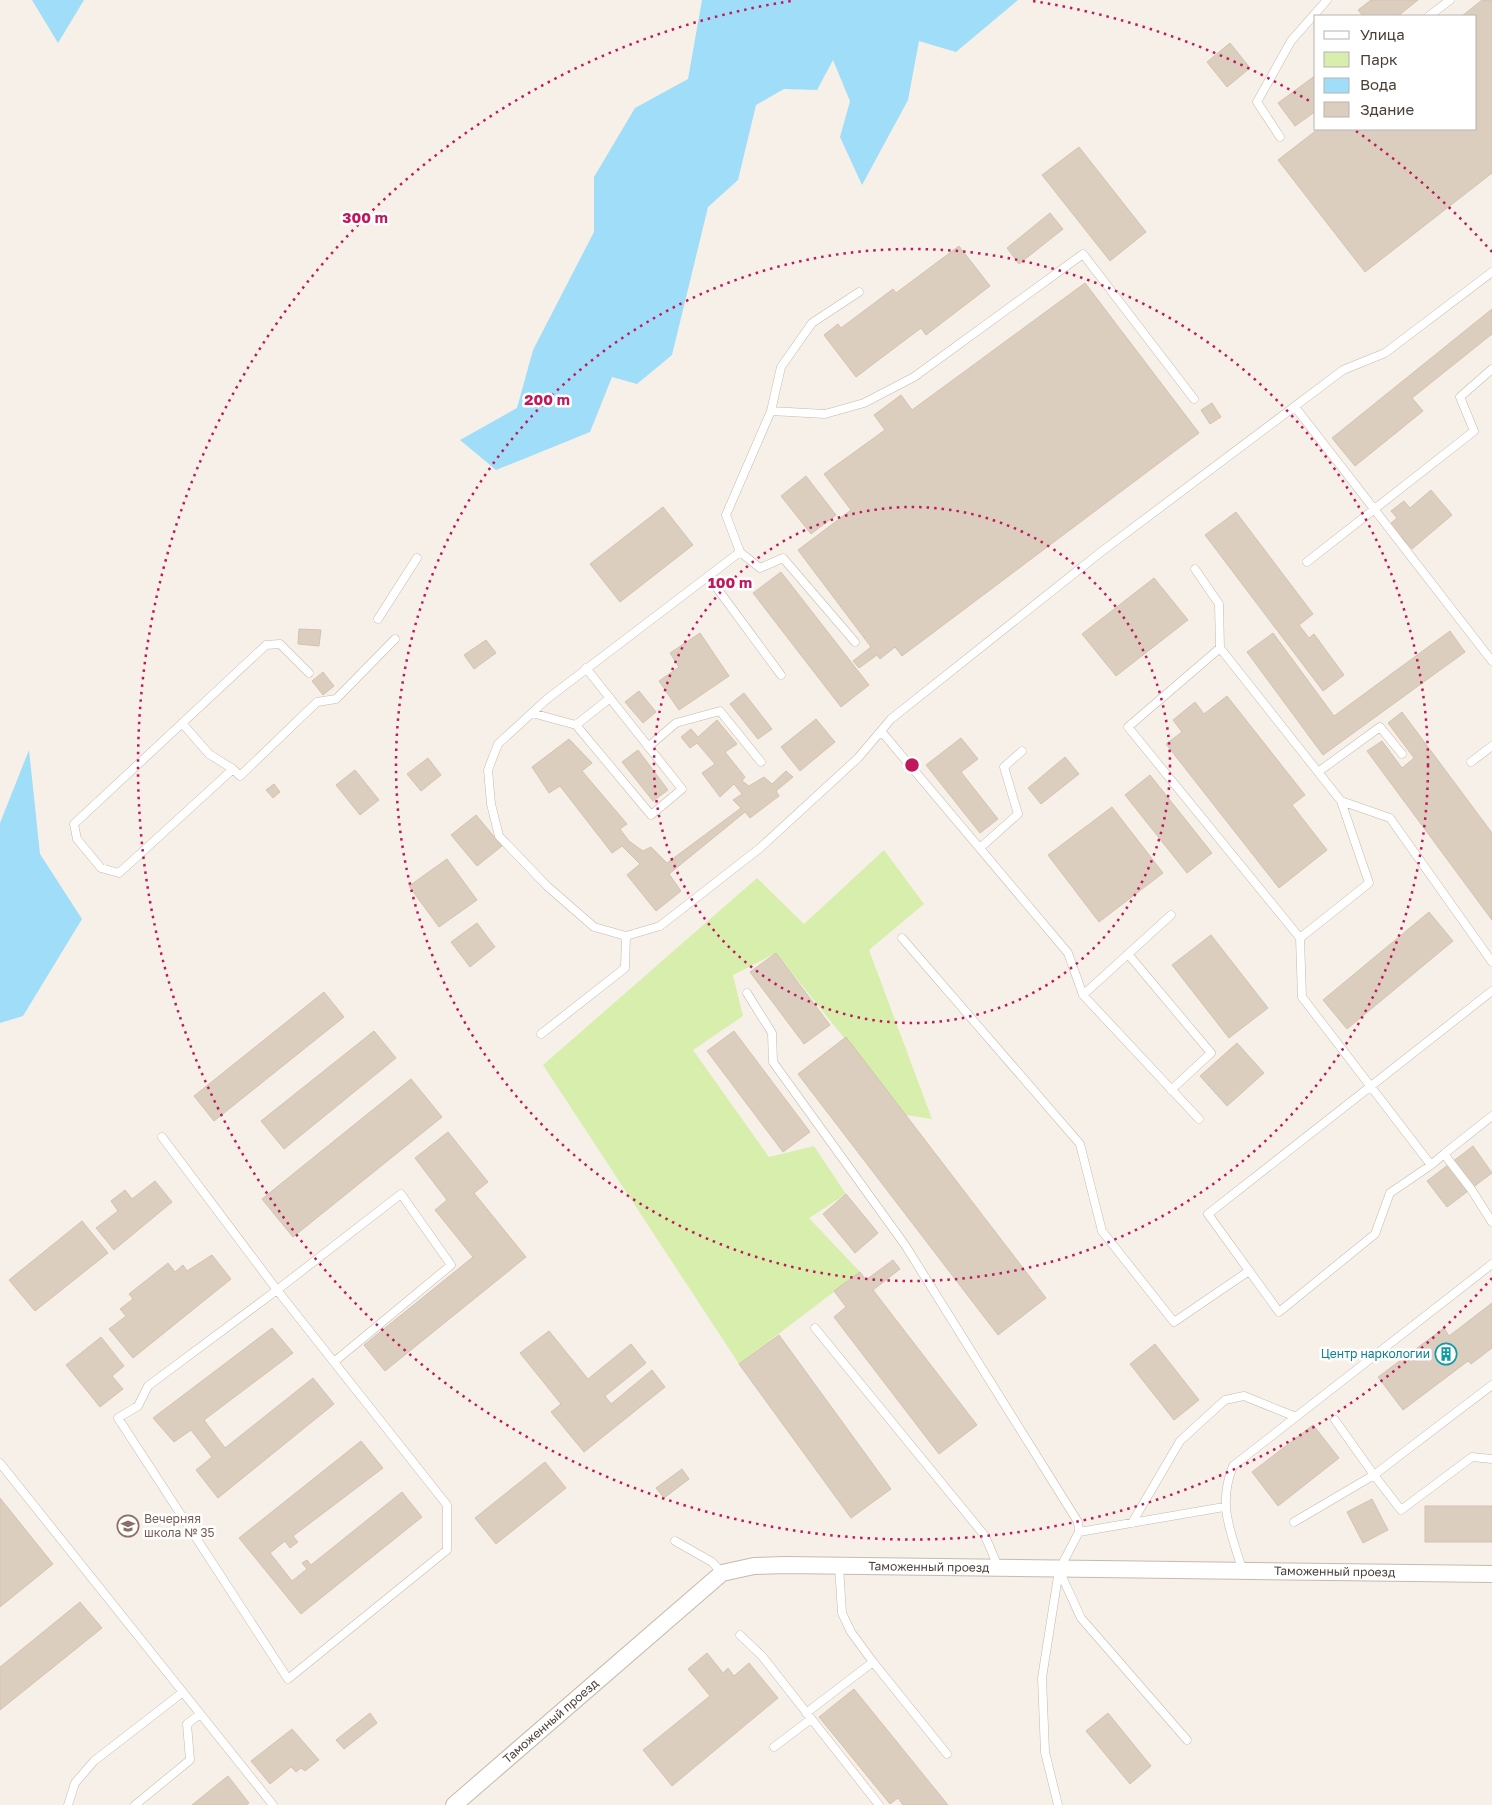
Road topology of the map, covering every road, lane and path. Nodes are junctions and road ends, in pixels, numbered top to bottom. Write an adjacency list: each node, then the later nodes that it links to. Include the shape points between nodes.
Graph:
1 (1327, 0): 3 (lane)
2 (1450, 0): 4 (lane)
3 (1315, 15)
4 (1430, 15)
5 (1314, 16): 6 (lane, via 1291,42 1257,102)
6 (1280, 137)
7 (1492, 272): 11 (lane, via 1386,353 1343,370)
8 (859, 292): 12 (lane, via 812,324 781,367)
9 (1492, 369): 13 (lane, via 1460,397 1474,431)
10 (1194, 399): 12 (lane, via 1083,254 914,377 864,403 825,414)
11 (1295, 407): 13 (lane); 31 (lane, via 1101,552 891,719)
12 (770, 411): 14 (lane, via 726,515)
13 (1375, 510): 16 (lane); 23 (lane)
14 (740, 552): 18 (lane); 21 (lane, via 760,568 783,558)
15 (417, 558): 19 (lane)
16 (1307, 562)
17 (1195, 569): 22 (lane, via 1219,604)
18 (708, 576): 24 (lane); 26 (lane)
19 (378, 619)
20 (396, 639): 38 (lane, via 336,699 316,702 240,776)
21 (855, 642)
22 (1220, 648): 39 (lane); 45 (lane, via 1128,726)
23 (1492, 661)
24 (586, 668): 27 (lane); 28 (lane)
25 (310, 673): 29 (lane, via 280,644 266,645)
26 (781, 674)
27 (610, 698): 30 (lane); 33 (lane)
28 (532, 713): 30 (lane); 43 (lane, via 498,744 488,770 491,804 499,836 546,886 594,927)
29 (182, 723): 38 (lane, via 210,754); 38 (lane, via 74,824 77,839 101,868 119,873)
30 (576, 725): 33 (lane, via 651,815 682,789)
31 (881, 731): 41 (lane); 43 (lane, via 858,758 760,848 660,926)
32 (1492, 746): 37 (lane)
33 (648, 747): 36 (lane, via 676,723 720,711)
34 (1022, 751): 41 (lane, via 1004,767 1018,814)
35 (1402, 754): 39 (lane, via 1380,727)
36 (761, 762)
37 (1471, 762)
38 (233, 769)
39 (1318, 772): 40 (lane)
40 (1341, 801): 45 (lane, via 1369,882); 47 (lane, via 1390,818)
41 (980, 848): 50 (lane, via 1068,953)
42 (1171, 915): 46 (lane)
43 (626, 936): 51 (lane, via 625,968)
44 (902, 938): 61 (lane, via 1080,1144 1102,1231 1174,1322)
45 (1300, 938): 52 (lane, via 1302,997)
46 (1128, 954): 50 (lane); 53 (lane, via 1211,1053)
47 (1492, 962)
48 (1492, 991): 52 (lane)
49 (747, 993): 74 (lane, via 772,1033 773,1062 905,1245 1078,1522)
50 (1083, 995): 53 (lane)
51 (541, 1034)
52 (1371, 1087): 58 (lane); 61 (lane, via 1208,1214)
53 (1171, 1090): 55 (lane)
54 (1492, 1116): 57 (lane)
55 (1198, 1119)
56 (162, 1137): 62 (lane)
57 (1444, 1154): 58 (lane); 59 (lane)
58 (1430, 1165): 61 (lane, via 1390,1193 1375,1234 1278,1312)
59 (1492, 1222)
60 (1492, 1264): 66 (lane)
61 (1249, 1271)
62 (277, 1290): 64 (lane); 64 (lane, via 401,1194 451,1265); 64 (lane, via 148,1386 138,1406 118,1418 288,1679 447,1550 447,1505)
63 (815, 1328): 77 (lane, via 985,1536)
64 (334, 1362)
65 (1492, 1385): 70 (lane)
66 (1296, 1417): 71 (lane, via 1233,1466 1226,1483); 73 (lane, via 1244,1396 1225,1400 1180,1440)
67 (1335, 1420): 70 (lane)
68 (1492, 1459): 70 (lane, via 1472,1458 1401,1510)
69 (0, 1463): 84 (lane)
70 (1374, 1475): 72 (lane)
71 (1224, 1507): 73 (lane); 78 (lane)
72 (1294, 1522)
73 (1132, 1523): 74 (lane)
74 (1079, 1532): 79 (lane)
75 (675, 1541): 80 (lane, via 712,1562)
76 (839, 1566): 77 (street, Таможенный проезд); 80 (street, Таможенный проезд, via 754,1566); 83 (lane, via 842,1613 851,1632)
77 (999, 1569): 79 (street, Таможенный проезд)
78 (1242, 1569): 79 (street, Таможенный проезд); 81 (street, Таможенный проезд)
79 (1059, 1570): 87 (lane, via 1081,1618); 95 (lane, via 1042,1678 1045,1752)
80 (722, 1573): 93 (street, Таможенный проезд)
81 (1492, 1574)
82 (740, 1635): 86 (lane, via 762,1656)
83 (873, 1662): 86 (lane); 89 (lane)
84 (183, 1692): 85 (lane); 90 (lane, via 94,1761 75,1783)
85 (200, 1714): 91 (lane, via 187,1724 190,1760); 92 (lane)
86 (809, 1716): 88 (lane); 94 (lane)
87 (1187, 1740)
88 (774, 1746)
89 (947, 1754)
90 (68, 1805)
91 (135, 1805)
92 (272, 1805)
93 (454, 1805)
94 (879, 1805)
95 (1058, 1805)

